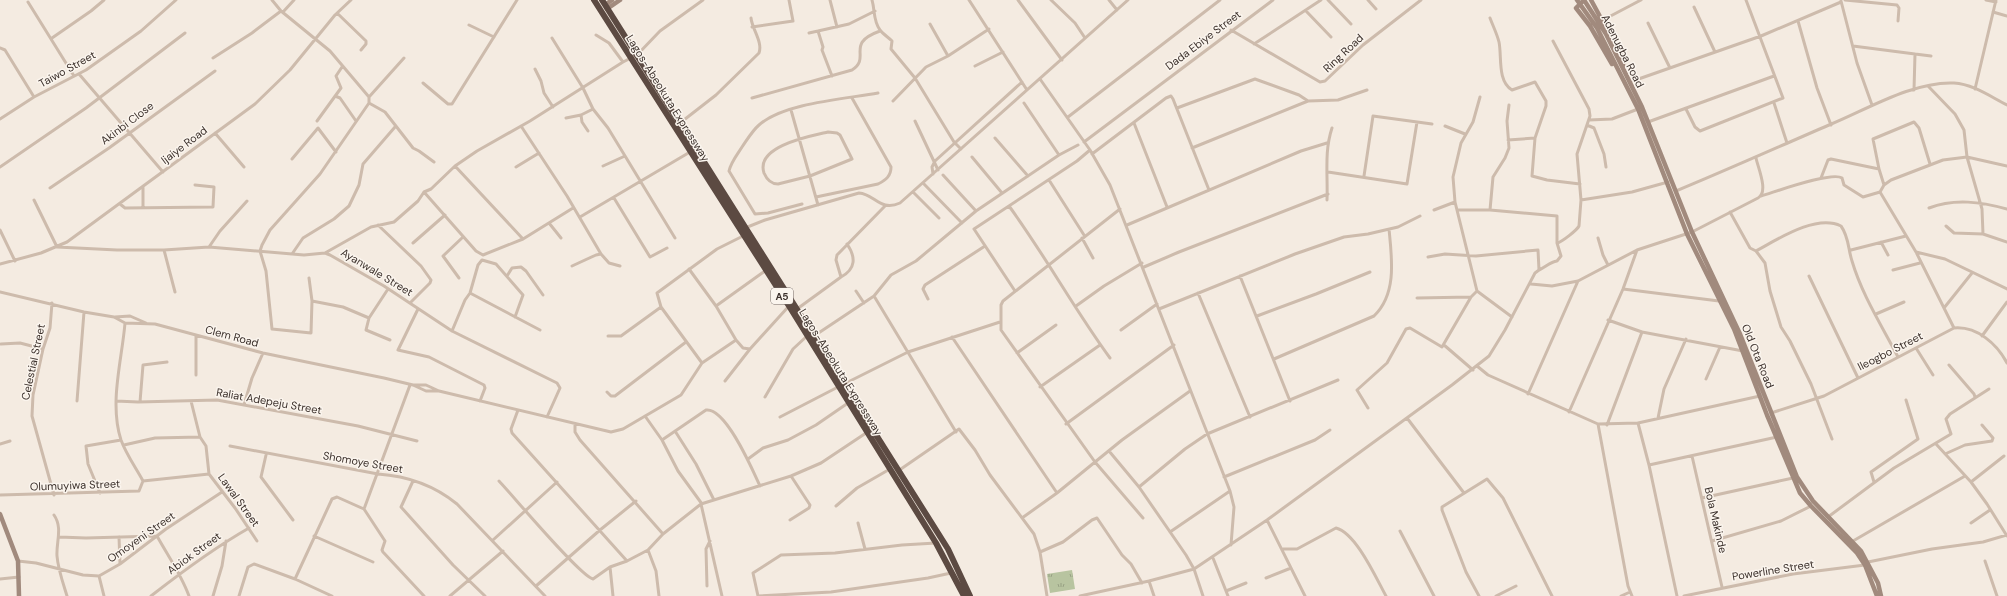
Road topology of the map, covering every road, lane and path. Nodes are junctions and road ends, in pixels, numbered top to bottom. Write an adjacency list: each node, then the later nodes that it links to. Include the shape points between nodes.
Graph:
1 (104, 0): 68 (street)
2 (176, 0): 93 (street, Taiwo Street, via 141,31)
3 (272, 0): 41 (street)
4 (294, 0): 41 (street)
5 (351, 0): 45 (street, Ijaiye Road)
6 (518, 0): 66 (street)
7 (594, 0): 82 (highway, Lagos-Abeokuta Expressway / A5)
8 (612, 0): 36 (street)
9 (620, 0): 36 (street)
10 (703, 0): 82 (street, via 660,31)
11 (789, 0): 56 (street, via 793,22)
12 (830, 0): 57 (street)
13 (872, 0): 42 (street)
14 (969, 0): 58 (street)
15 (1018, 0): 85 (street)
16 (1051, 0): 70 (street, via 1075,23)
17 (1109, 0): 40 (street)
18 (1128, 0): 40 (street)
19 (1213, 0): 35 (street)
20 (1220, 0): 35 (street)
21 (1263, 0): 37 (street)
22 (1273, 0): 37 (street, Dada Ebiye Street)
23 (1322, 0): 43 (street)
24 (1328, 0): 54 (street)
25 (1368, 0): 39 (street)
26 (1420, 0): 73 (street, Ring Road, via 1363,45 1325,81 1320,82)
27 (1577, 0): 34 (street)
28 (1641, 0): 49 (street, Adenugba Road)
29 (1746, 0): 65 (street)
30 (1986, 0): 32 (street)
31 (1842, 1): 50 (street); 51 (street, via 1897,5 1900,8); 74 (street)
32 (1996, 1): 44 (street)
33 (28, 2): 68 (street)
34 (1586, 2): 49 (street); 89 (street, Adenugba Road); 126 (street, Adenugba Road, via 1617,68)
35 (1215, 4): 131 (street)
36 (604, 5): 82 (highway, Lagos-Abeokuta Expressway / A5)
37 (1267, 5): 59 (street, Dada Ebiye Street)
38 (1694, 7): 78 (street)
39 (1376, 9)
40 (1117, 10): 70 (street)
41 (282, 11): 71 (street); 83 (street)
42 (875, 11): 57 (street, via 852,23); 61 (street, via 874,19)
43 (1306, 11): 67 (street); 73 (street)
44 (1993, 12): 46 (street); 104 (street)
45 (337, 13): 71 (street, Ijaiye Road); 76 (street, via 366,41)
46 (2007, 16)
47 (751, 18): 56 (street)
48 (1490, 18): 154 (street, via 1499,43 1505,82 1512,90 1536,83 1546,101)
49 (1603, 20): 89 (street, via 1623,59)
50 (1798, 21): 65 (street); 144 (street, via 1817,88)
51 (1898, 21)
52 (1648, 23): 90 (street)
53 (930, 24): 80 (street)
54 (1351, 24)
55 (469, 25): 66 (street)
56 (752, 27): 140 (street, via 760,46 758,53 716,95)
57 (837, 27): 60 (street)
58 (989, 28): 77 (street); 80 (street)
59 (1231, 30): 73 (street, Ring Road); 158 (street, Dada Ebiye Street)
60 (818, 31): 62 (street); 95 (street)
61 (880, 31): 95 (street, via 862,40 860,60 855,68); 97 (street, via 892,41 891,48)
62 (809, 32)
63 (184, 33): 113 (street)
64 (596, 35): 86 (street, via 609,43)
65 (1761, 36): 78 (street); 96 (street)
66 (494, 37): 101 (street, via 452,104 448,104)
67 (1331, 37)
68 (52, 38): 94 (street)
69 (552, 38): 103 (street)
70 (1085, 38): 85 (street)
71 (316, 40): 88 (street, via 330,51); 150 (street, Ijaiye Road, via 276,85 255,104)
72 (1553, 40): 135 (street, via 1589,109)
73 (1254, 44)
74 (1853, 46): 79 (street); 122 (street)
75 (0, 48): 110 (street, via 6,50)
76 (361, 50)
77 (1003, 52): 87 (street); 99 (street)
78 (1715, 52): 90 (street)
79 (1915, 54): 81 (street); 107 (street)
80 (948, 56): 97 (street, via 926,67)
81 (1931, 56)
82 (634, 57): 86 (street); 140 (highway, Lagos-Abeokuta Expressway / A5); 166 (highway, Lagos-Abeokuta Expressway / A5)
83 (213, 58)
84 (404, 58): 111 (street)
85 (1062, 60): 98 (street)
86 (623, 62): 103 (street)
87 (975, 66)
88 (342, 67): 109 (street, via 336,76 341,88); 111 (street)
89 (1623, 67): 100 (street, Adenugba Road)
90 (1670, 68): 100 (street)
91 (535, 69): 124 (street)
92 (215, 71): 151 (street, Akinbi Close)
93 (80, 74): 94 (street, Taiwo Street); 113 (street)
94 (74, 76): 110 (street, Taiwo Street)
95 (832, 76): 114 (street)
96 (1774, 76): 120 (street, via 1783,98); 128 (street)
97 (915, 78): 116 (street); 157 (street)
98 (1040, 79): 105 (street); 131 (street)
99 (1022, 82): 105 (street); 157 (street)
100 (1630, 82): 126 (street, Adenugba Road)
101 (423, 83)
102 (1928, 86): 104 (street, via 1955,83); 107 (street); 172 (street, via 1960,121 1965,136)
103 (583, 88): 124 (street); 127 (street)
104 (1975, 88): 123 (street)
105 (1027, 90): 163 (street)
106 (1367, 90): 117 (street, via 1338,100)
107 (1914, 90): 122 (street)
108 (878, 93): 115 (street)
109 (335, 96): 134 (street); 136 (street, via 340,98)
110 (34, 97): 133 (street, Taiwo Street)
111 (369, 97): 118 (street)
112 (1480, 97): 152 (street, via 1473,122)
113 (99, 98): 151 (street); 184 (street)
114 (752, 98)
115 (852, 98): 129 (street); 212 (street, via 891,166 891,172 878,184)
116 (893, 101)
117 (1308, 101): 125 (street, via 1299,95 1255,79); 162 (street)
118 (369, 103): 136 (street); 147 (street, via 385,112)
119 (1024, 103): 169 (street)
120 (1774, 103): 128 (street, via 1700,131 1695,128); 160 (street)
121 (1509, 105): 156 (street)
122 (1872, 105): 144 (street)
123 (2007, 105)
124 (553, 107): 145 (street)
125 (1177, 108): 141 (street, via 1173,99 1168,96); 162 (street)
126 (1640, 108): 135 (street, via 1612,119); 139 (street, Old Ota Road); 197 (street, Old Ota Road)
127 (593, 109): 130 (street); 170 (street)
128 (1686, 109): 139 (street)
129 (791, 110): 155 (street); 221 (street, via 758,126 731,164 729,171 755,214)
130 (581, 115): 132 (street); 149 (street)
131 (1068, 117): 158 (street)
132 (566, 118)
133 (0, 119)
134 (317, 120)
135 (1589, 120): 143 (street)
136 (356, 121): 165 (street)
137 (915, 121): 175 (street)
138 (1417, 122): 142 (street); 193 (street, via 1373,116); 193 (street, via 1407,184)
139 (1648, 122): 205 (street, Old Ota Road)
140 (680, 123): 245 (highway, Lagos-Abeokuta Expressway / A5)
141 (1134, 123): 168 (street); 226 (street)
142 (1432, 124)
143 (1587, 125): 183 (street, via 1594,128); 199 (street, via 1577,154)
144 (1831, 125): 160 (street)
145 (521, 126): 167 (street); 178 (street)
146 (1445, 126): 152 (street)
147 (395, 127): 176 (street, via 413,148); 274 (street, via 363,164 359,185 349,206 305,237)
148 (1332, 128): 159 (street)
149 (588, 131)
150 (215, 132): 181 (street); 187 (street, Ijaiye Road)
151 (130, 133): 187 (street); 203 (street, Akinbi Close)
152 (1465, 134): 218 (street, via 1460,143 1453,177)
153 (995, 138): 192 (street)
154 (1535, 138): 156 (street); 199 (street, via 1532,176)
155 (798, 140): 191 (street); 191 (street, via 786,143 775,150 765,161 763,168 766,177 774,184); 191 (street, via 828,132 837,133 843,139 852,159)
156 (1508, 140): 233 (street, via 1509,148 1505,158 1493,177)
157 (954, 142): 163 (street); 175 (street)
158 (1084, 142): 164 (street)
159 (1327, 143): 188 (street); 204 (street, via 1301,151)
160 (1787, 143): 173 (street)
161 (1078, 146): 169 (street)
162 (1192, 148): 204 (street)
163 (961, 149): 186 (street)
164 (1090, 150): 168 (street); 195 (street)
165 (336, 152): 174 (street, via 318,128); 270 (street, via 270,230)
166 (690, 152): 196 (street); 250 (highway, Lagos-Abeokuta Expressway / A5)
167 (539, 153): 182 (street); 227 (street)
168 (1092, 154): 229 (street)
169 (1059, 155): 192 (street)
170 (625, 156): 179 (street); 196 (street)
171 (972, 157): 209 (street)
172 (1967, 157): 177 (street); 180 (street); 219 (street)
173 (1756, 158): 205 (street); 211 (street, via 1764,190)
174 (292, 159)
175 (935, 161): 186 (street); 189 (street)
176 (434, 162)
177 (1930, 164): 185 (street, via 1919,128 1914,122 1873,139); 201 (street)
178 (454, 166): 206 (street, via 431,189); 257 (street)
179 (603, 166)
180 (2007, 166)
181 (244, 167)
182 (516, 167)
183 (1606, 167)
184 (0, 168)
185 (1879, 169): 194 (street, via 1831,159 1828,160); 201 (street)
186 (938, 170): 189 (street)
187 (163, 172): 202 (street, Ijaiye Road)
188 (1328, 172): 193 (street); 210 (street)
189 (933, 174): 198 (street)
190 (943, 175): 234 (street)
191 (810, 176): 212 (street)
192 (1028, 176): 209 (street)
193 (1364, 176)
194 (1822, 178): 208 (street, via 1840,177 1844,185 1863,197); 211 (street)
195 (1048, 180): 224 (street); 253 (street)
196 (641, 182): 213 (street); 255 (street)
197 (1668, 182): 216 (street, via 1632,192); 248 (street, Old Ota Road)
198 (923, 183): 207 (street); 241 (street)
199 (1580, 184): 216 (street)
200 (195, 185): 225 (street, via 214,187 213,207)
201 (1884, 185): 208 (street)
202 (143, 187): 220 (street, Ijaiye Road); 225 (street)
203 (50, 188)
204 (1209, 190): 226 (street)
205 (1676, 191): 248 (street, Old Ota Road)
206 (424, 192): 236 (street); 242 (street, via 418,201 394,222)
207 (913, 192): 223 (street, via 900,203); 239 (street)
208 (1880, 192): 251 (street)
209 (1002, 193): 234 (street)
210 (1328, 194): 215 (street); 288 (street)
211 (1761, 196): 235 (street)
212 (816, 197): 222 (street)
213 (614, 198): 238 (street); 266 (street, via 650,257)
214 (34, 200): 264 (street)
215 (1327, 200)
216 (1582, 200): 261 (street, via 1577,229)
217 (247, 202): 265 (street)
218 (1455, 202): 231 (street); 232 (street)
219 (1980, 202): 228 (street, via 1937,205); 230 (street); 249 (street)
220 (120, 204): 225 (street, via 125,208); 264 (street, Ijaiye Road)
221 (802, 204)
222 (818, 205): 223 (street, via 862,193); 245 (street)
223 (885, 206): 262 (street)
224 (1009, 206): 263 (street, via 975,228); 284 (street)
225 (143, 207)
226 (1167, 207): 243 (street)
227 (573, 208): 238 (street); 240 (street)
228 (1929, 208)
229 (1120, 209): 243 (street); 253 (street)
230 (2007, 209)
231 (1434, 210)
232 (1457, 210): 233 (street); 276 (street)
233 (1490, 210): 261 (street, via 1558,216)
234 (976, 211): 241 (street)
235 (1730, 212): 248 (street); 271 (street, via 1750,248)
236 (445, 215): 252 (street); 260 (street)
237 (1420, 216): 246 (street)
238 (580, 217): 275 (street)
239 (938, 218)
240 (549, 223): 254 (street); 257 (street)
241 (962, 223): 314 (street, via 916,261 891,275)
242 (378, 225): 273 (street); 323 (street, via 421,266 430,280)
243 (1127, 225): 281 (street)
244 (1946, 226): 249 (street, via 1957,234)
245 (745, 228): 332 (highway, Lagos-Abeokuta Expressway / A5)
246 (1389, 229): 296 (street, via 1344,237); 375 (street, via 1392,273 1382,308 1374,316)
247 (0, 230): 280 (street)
248 (1690, 233): 268 (street); 319 (street, Old Ota Road); 412 (street, Old Ota Road, via 1738,327)
249 (1983, 234): 259 (street)
250 (743, 236): 289 (street, via 717,249); 292 (highway, Lagos-Abeokuta Expressway / A5)
251 (1906, 236): 258 (street); 272 (street)
252 (463, 237): 257 (street, via 483,255); 300 (street, via 444,256)
253 (1083, 237): 279 (street); 284 (street)
254 (561, 238)
255 (675, 238)
256 (1598, 238): 285 (street)
257 (523, 239)
258 (1882, 242): 269 (street); 277 (street)
259 (2007, 242)
260 (413, 243)
261 (1557, 243): 290 (street, via 1559,259)
262 (847, 244): 298 (street, via 837,255 836,260); 298 (street, via 853,254 853,264)
263 (985, 246): 307 (street); 317 (street, via 925,285 923,289)
264 (58, 247): 267 (street, Ayanwale Street); 280 (street, Ijaiye Road)
265 (209, 247): 267 (street, Ayanwale Street); 270 (street, Ayanwale Street)
266 (667, 248)
267 (164, 250): 310 (street)
268 (1637, 250): 285 (street); 304 (street)
269 (1851, 250): 271 (street, via 1841,226 1825,223 1794,231); 335 (street, via 1852,261)
270 (260, 251): 274 (street, Ayanwale Street); 318 (street, via 266,271 272,329 311,333)
271 (1756, 251): 399 (street, via 1767,268 1770,291 1781,327)
272 (1916, 252): 282 (street); 294 (street, via 1945,259)
273 (325, 253): 274 (street, Ayanwale Street); 303 (street, Ayanwale Street)
274 (292, 254)
275 (601, 254): 286 (street); 287 (street, via 609,263)
276 (1468, 255): 278 (street, via 1445,254); 290 (street, via 1538,250); 308 (street)
277 (1888, 256)
278 (1428, 257)
279 (1093, 258)
280 (14, 261): 283 (street, Ijaiye Road)
281 (1142, 263): 288 (street); 328 (street)
282 (1920, 263): 291 (street); 330 (street)
283 (0, 264)
284 (1048, 265): 307 (street); 328 (street)
285 (1608, 265): 301 (street)
286 (572, 266)
287 (620, 266)
288 (1144, 268): 325 (street)
289 (689, 269): 326 (street); 329 (street, via 657,293)
290 (1539, 270): 302 (street)
291 (1893, 270)
292 (765, 271): 326 (street); 327 (highway, Lagos-Abeokuta Expressway / A5)
293 (1370, 272): 336 (street)
294 (1972, 273): 305 (street); 330 (street)
295 (507, 276): 311 (street, via 492,262 482,260 478,265); 313 (street, via 512,268 521,267); 338 (street, via 523,295)
296 (1240, 276): 312 (street); 336 (street)
297 (1809, 276): 384 (street)
298 (841, 277): 332 (street)
299 (309, 278): 318 (street)
300 (459, 278)
301 (1578, 281): 302 (street, via 1552,286); 395 (street)
302 (1531, 284): 339 (street)
303 (388, 289): 323 (street, Ayanwale Street); 340 (street)
304 (1623, 289): 319 (street); 341 (street)
305 (2007, 289)
306 (856, 291): 324 (street)
307 (1015, 291): 342 (street, via 1002,303)
308 (1477, 291): 315 (street); 339 (street)
309 (0, 292): 322 (street, Clem Road)
310 (175, 292)
311 (470, 293): 338 (street); 349 (street)
312 (1198, 293): 333 (street); 416 (street)
313 (544, 295)
314 (874, 296): 324 (street); 370 (street)
315 (1470, 297): 316 (street); 364 (street)
316 (1417, 298)
317 (928, 299)
318 (312, 301): 340 (street, via 343,307)
319 (1719, 301): 369 (street, Old Ota Road)
320 (1904, 302): 335 (street)
321 (2007, 302): 355 (street)
322 (52, 303): 334 (street, Clem Road); 367 (street, Celestial Street, via 50,328)
323 (410, 303): 331 (street, Ayanwale Street)
324 (864, 303): 354 (street)
325 (1157, 304): 333 (street); 348 (street)
326 (716, 306): 359 (street)
327 (789, 306): 353 (highway, Lagos-Abeokuta Expressway / A5); 368 (street)
328 (1076, 306): 362 (street)
329 (661, 307): 352 (street, via 622,336); 360 (street)
330 (1944, 308): 346 (street)
331 (418, 309): 349 (street, Ayanwale Street); 404 (street, via 398,350 430,357 484,385)
332 (797, 309): 354 (highway, Lagos-Abeokuta Expressway / A5)
333 (1159, 309): 363 (street)
334 (84, 312): 337 (street, Clem Road); 402 (street)
335 (1876, 314): 373 (street)
336 (1257, 316): 375 (street)
337 (114, 317): 343 (street, Clem Road); 344 (street, via 130,316)
338 (515, 317): 347 (street)
339 (1512, 317): 380 (street, via 1489,356)
340 (369, 318): 358 (street, via 366,330)
341 (1608, 320): 350 (street); 411 (street)
342 (1000, 322): 356 (street); 372 (street, via 1001,330)
343 (125, 323): 344 (street, Clem Road); 403 (street)
344 (147, 324): 351 (street, Clem Road)
345 (1056, 325): 372 (street)
346 (1954, 328): 355 (street, via 1968,329); 366 (street, Ileogbo Street)
347 (540, 330)
348 (1121, 330)
349 (452, 331): 414 (street, Ayanwale Street, via 560,385)
350 (1642, 332): 357 (street); 423 (street)
351 (196, 336): 371 (street, Clem Road); 382 (street)
352 (608, 336)
353 (807, 336): 389 (highway, Lagos-Abeokuta Expressway / A5); 397 (street, via 793,349)
354 (814, 336): 389 (highway, Lagos-Abeokuta Expressway / A5)
355 (1982, 336): 378 (street, via 2001,353)
356 (952, 337): 370 (street); 469 (street)
357 (1686, 339): 365 (street); 418 (street, via 1664,389)
358 (390, 340)
359 (736, 340): 368 (street, via 743,348); 377 (street)
360 (686, 342): 377 (street); 393 (street, via 615,396)
361 (1, 344): 367 (street, via 20,343)
362 (1100, 345): 374 (street); 390 (street)
363 (1174, 345): 394 (street); 421 (street)
364 (1444, 345): 381 (street); 409 (street, via 1441,348 1410,328 1406,329 1387,363 1357,390)
365 (1720, 347): 369 (street); 385 (street)
366 (1916, 348): 373 (street, Ileogbo Street); 383 (street)
367 (43, 349): 472 (street, Celestial Street, via 33,395 32,416)
368 (750, 349): 387 (street)
369 (1744, 351): 396 (street, Old Ota Road)
370 (908, 352): 389 (street); 427 (street)
371 (263, 353): 388 (street, Clem Road); 408 (street)
372 (1017, 353): 390 (street)
373 (1898, 357): 384 (street, Ileogbo Street)
374 (1110, 358)
375 (1274, 358): 405 (street)
376 (167, 362): 406 (street, via 143,365)
377 (702, 363): 413 (street, Clem Road, via 684,393)
378 (2007, 363)
379 (1949, 365): 398 (street)
380 (1477, 366): 381 (street); 395 (street, via 1488,375)
381 (1473, 370): 417 (street)
382 (196, 375)
383 (1932, 375)
384 (1858, 378): 399 (street, Ileogbo Street)
385 (1706, 379)
386 (1338, 380): 405 (street)
387 (725, 381)
388 (411, 385): 392 (street, Clem Road, via 426,391); 392 (street, via 426,385); 429 (street)
389 (841, 386): 407 (highway, Lagos-Abeokuta Expressway / A5); 415 (street); 451 (highway, Lagos-Abeokuta Expressway / A5)
390 (1040, 387): 421 (street)
391 (1989, 389): 398 (street)
392 (439, 391): 404 (street, Clem Road)
393 (607, 392)
394 (1190, 392): 430 (street); 442 (street)
395 (1528, 394): 411 (street)
396 (1760, 396): 418 (street); 432 (street, Old Ota Road)
397 (765, 397)
398 (1975, 397): 439 (street, via 1950,414 1946,419 1951,434)
399 (1816, 398): 412 (street, Ileogbo Street); 433 (street)
400 (191, 400): 406 (street, Raliat Adepeju Street); 408 (street, Raliat Adepeju Street, via 217,400); 431 (street, Lawal Street)
401 (1906, 400): 462 (street, via 1918,439 1871,472)
402 (77, 401)
403 (116, 401): 406 (street, Raliat Adepeju Street); 434 (street)
404 (480, 401): 410 (street, Clem Road)
405 (1290, 401): 416 (street)
406 (140, 402)
407 (848, 403): 428 (highway, Lagos-Abeokuta Expressway / A5); 447 (street, via 806,430 788,440 763,448)
408 (244, 405): 429 (street, Raliat Adepeju Street)
409 (1368, 408)
410 (518, 410): 414 (street, Clem Road); 461 (street, via 511,431)
411 (1569, 412): 422 (street)
412 (1771, 413): 484 (street, Old Ota Road, via 1797,477 1813,501)
413 (645, 416): 420 (street, Clem Road, via 616,432); 435 (street)
414 (547, 417): 420 (street, Clem Road)
415 (780, 417)
416 (1250, 417): 430 (street)
417 (1407, 418): 470 (street); 489 (street)
418 (1658, 418): 419 (street)
419 (1638, 423): 423 (street); 449 (street)
420 (575, 424): 475 (street, via 575,432 580,440)
421 (1066, 424): 448 (street)
422 (1598, 424): 423 (street); 543 (street)
423 (1607, 425)
424 (1982, 425): 443 (street, via 1993,438 1992,441 1965,445)
425 (1330, 430): 456 (street, via 1315,440)
426 (675, 431): 435 (street); 447 (street, via 710,409 732,431); 474 (street, via 696,464)
427 (956, 432): 451 (street); 485 (street, via 959,429)
428 (866, 433): 450 (highway, Lagos-Abeokuta Expressway / A5); 454 (street, via 821,463)
429 (391, 434): 437 (street, Raliat Adepeju Street); 453 (street)
430 (1207, 434): 456 (street); 465 (street)
431 (200, 437): 440 (street, via 155,438); 452 (street, Lawal Street, via 206,446)
432 (1777, 437): 445 (street); 457 (street, Old Ota Road)
433 (1832, 439)
434 (122, 440): 440 (street); 468 (street, via 86,446 88,464)
435 (662, 440): 476 (street, via 678,471)
436 (10, 441): 438 (street)
437 (417, 442)
438 (0, 444)
439 (1936, 444): 443 (street); 462 (street)
440 (124, 445): 458 (street)
441 (230, 446): 444 (street, Shomoye Street)
442 (1109, 451): 448 (street); 465 (street)
443 (1944, 454): 455 (street)
444 (266, 455): 453 (street, Shomoye Street); 487 (street, via 260,477)
445 (1692, 456): 449 (street); 473 (street, Bola Makinde)
446 (2004, 456): 463 (street)
447 (748, 459): 464 (street)
448 (1095, 462): 469 (street); 486 (street)
449 (1649, 465): 578 (street)
450 (890, 469): 477 (street, via 857,488); 508 (highway, Lagos-Abeokuta Expressway / A5)
451 (898, 471): 564 (highway, Lagos-Abeokuta Expressway / A5, via 948,549)
452 (209, 474): 458 (street); 467 (street, Lawal Street)
453 (378, 474): 459 (street, Shomoye Street, via 401,476); 479 (street)
454 (791, 476): 464 (street); 488 (street, via 810,505)
455 (1965, 476): 463 (street); 507 (street)
456 (1224, 477): 466 (street)
457 (1793, 478): 473 (street); 478 (street, Old Ota Road, via 1800,493)
458 (143, 481): 468 (street, Olumuyiwa Street, via 141,491)
459 (413, 481): 502 (street, Shomoye Street, via 452,499); 534 (street, via 401,507)
460 (499, 481): 480 (street)
461 (557, 482): 480 (street); 493 (street)
462 (1874, 482): 484 (street)
463 (1971, 482): 481 (street)
464 (760, 486): 474 (street)
465 (1139, 487): 495 (street)
466 (1230, 490): 495 (street); 509 (street, via 1234,507)
467 (222, 492): 492 (street, Lawal Street); 498 (street, Omoyeni Street)
468 (100, 493): 472 (street, Olumuyiwa Street)
469 (1057, 493): 485 (street)
470 (1464, 493): 573 (street, via 1442,507 1442,510 1466,572); 575 (street, via 1485,479 1489,480 1503,498)
471 (0, 495): 472 (street, Olumuyiwa Street)
472 (54, 495)
473 (1702, 498): 506 (street, Bola Makinde)
474 (714, 500): 476 (street)
475 (636, 501): 493 (street); 496 (street)
476 (702, 504): 496 (street); 505 (street)
477 (836, 506)
478 (1811, 506): 506 (street, via 1781,521); 522 (street, Old Ota Road)
479 (364, 509): 499 (street, via 346,500 334,498); 555 (street, via 385,541 383,552)
480 (526, 510): 502 (street); 515 (street)
481 (1990, 510): 491 (street); 497 (street)
482 (0, 514): 517 (street)
483 (54, 515): 500 (street)
484 (1828, 517): 507 (street, Old Ota Road)
485 (1022, 518): 514 (street, via 1034,534)
486 (1143, 518)
487 (293, 520)
488 (790, 520)
489 (1267, 520): 509 (street); 511 (street)
490 (858, 523): 510 (street)
491 (1970, 523)
492 (249, 528): 503 (street, Abiok Street); 504 (street, Lawal Street)
493 (600, 530): 515 (street); 520 (street)
494 (1400, 531): 572 (street)
495 (1170, 532): 526 (street)
496 (664, 534): 512 (street)
497 (2007, 535): 522 (street, Powerline Street, via 1983,542 1932,549)
498 (157, 536): 501 (street); 521 (street, Omoyeni Street); 528 (street)
499 (314, 536): 519 (street); 533 (street)
500 (59, 537): 501 (street); 524 (street, via 56,554)
501 (119, 537): 521 (street)
502 (493, 540): 513 (street, Shomoye Street)
503 (226, 541): 528 (street, Abiok Street); 552 (street)
504 (257, 541)
505 (710, 541): 539 (street, via 706,549); 561 (street)
506 (1712, 541): 541 (street, Bola Makinde)
507 (1852, 541): 522 (street, Old Ota Road)
508 (936, 543): 510 (street); 527 (highway, Lagos-Abeokuta Expressway / A5)
509 (1231, 545): 516 (street)
510 (866, 549): 562 (street, via 830,554 786,554 776,557 753,573)
511 (1283, 549): 525 (street); 571 (street, via 1297,549 1336,528 1344,530)
512 (648, 550): 520 (street); 560 (street, via 656,571)
513 (503, 552): 534 (street); 538 (street, Shomoye Street)
514 (1040, 552): 536 (street, via 1063,542 1097,518); 565 (street)
515 (568, 558): 523 (street, via 591,579); 538 (street)
516 (1213, 558): 526 (street); 542 (street)
517 (18, 561): 524 (street); 530 (street)
518 (1985, 561): 583 (street)
519 (373, 562)
520 (627, 562): 523 (street)
521 (120, 564): 529 (street, Omoyeni Street)
522 (1866, 564): 541 (street, Powerline Street); 581 (street, Old Ota Road); 582 (street, Old Ota Road, via 1878,583)
523 (610, 567): 559 (street)
524 (59, 568): 529 (street, via 83,575); 548 (street)
525 (1291, 568): 531 (street); 570 (street)
526 (1194, 569): 535 (street); 568 (street)
527 (953, 572): 546 (street, via 928,578); 563 (highway, Lagos-Abeokuta Expressway / A5)
528 (180, 573): 550 (street, Abiok Street); 551 (street)
529 (98, 576): 549 (street)
530 (19, 577): 532 (street); 547 (street)
531 (1266, 578)
532 (0, 579)
533 (295, 579): 545 (street); 553 (street, via 254,564 248,567)
534 (469, 580): 556 (street); 557 (street)
535 (1149, 582): 536 (street); 567 (street)
536 (1142, 583): 566 (street)
537 (1246, 583): 542 (street)
538 (536, 586): 558 (street, Shomoye Street)
539 (706, 586)
540 (1516, 586): 574 (street)
541 (1722, 587): 544 (street, Powerline Street)
542 (1226, 591): 569 (street)
543 (1630, 592): 576 (street); 577 (street)
544 (1702, 592): 579 (street, Powerline Street); 580 (street)
545 (324, 594): 554 (street)
546 (797, 595): 562 (street)
547 (20, 596)
548 (67, 596)
549 (104, 596)
550 (151, 596)
551 (189, 596)
552 (213, 596)
553 (239, 596)
554 (332, 596)
555 (424, 596)
556 (450, 596)
557 (485, 596)
558 (545, 596)
559 (613, 596)
560 (659, 596)
561 (722, 596)
562 (758, 596)
563 (964, 596)
564 (970, 596)
565 (1047, 596)
566 (1080, 596)
567 (1154, 596)
568 (1203, 596)
569 (1228, 596)
570 (1305, 596)
571 (1386, 596)
572 (1434, 596)
573 (1479, 596)
574 (1496, 596)
575 (1552, 596)
576 (1621, 596)
577 (1632, 596)
578 (1677, 596)
579 (1684, 596)
580 (1703, 596)
581 (1877, 596)
582 (1881, 596)
583 (1997, 596)

